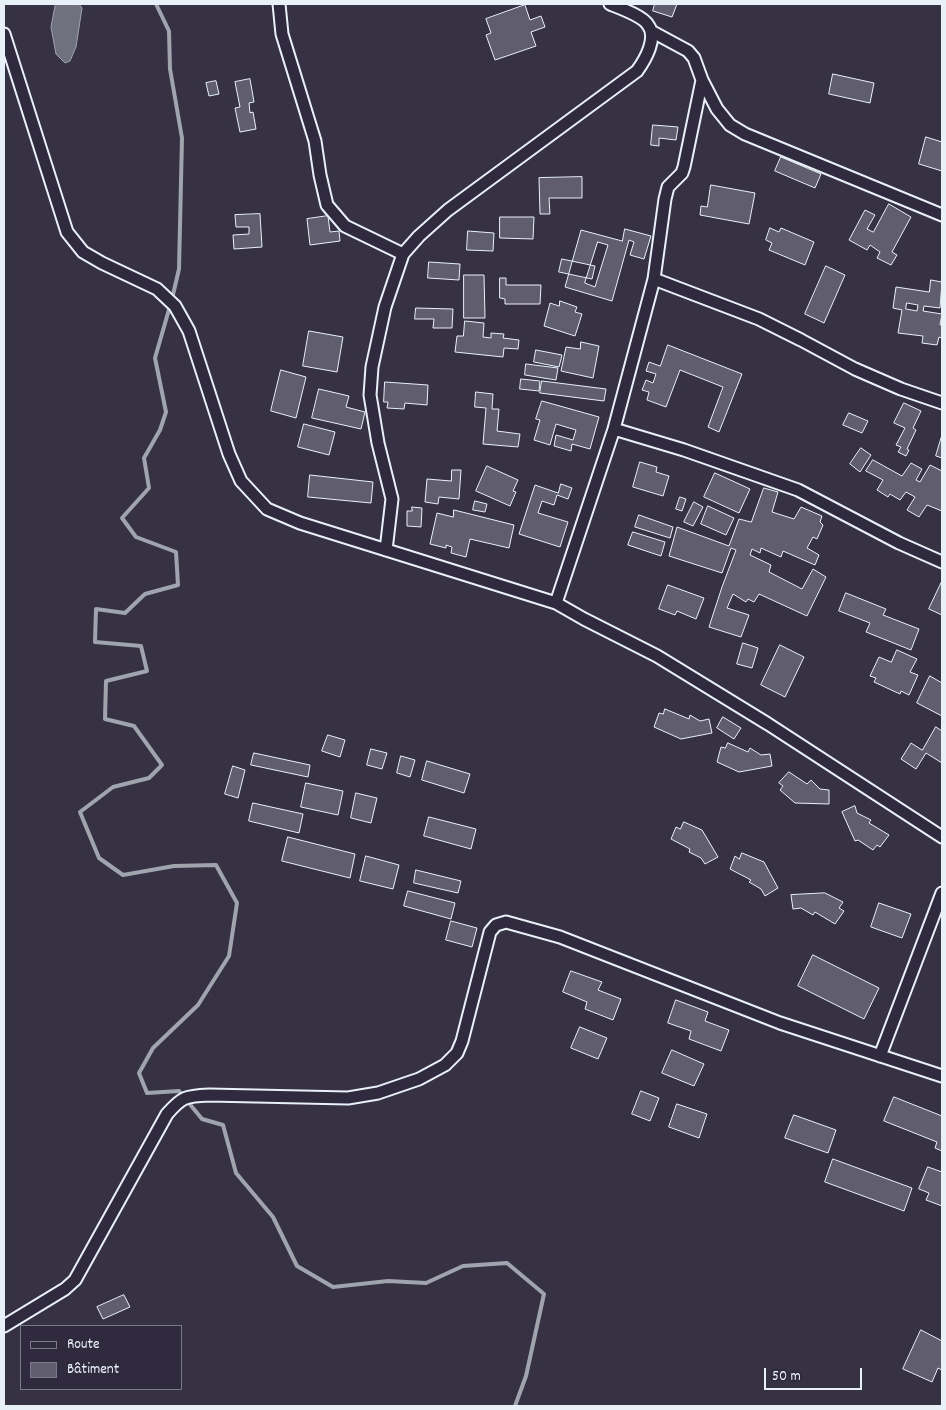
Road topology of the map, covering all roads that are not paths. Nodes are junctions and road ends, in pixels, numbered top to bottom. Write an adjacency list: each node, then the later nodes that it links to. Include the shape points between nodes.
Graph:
1 (279, 4): 7 (street, via 282,34 314,141 327,205 345,226)
2 (610, 4): 3 (street, via 640,18)
3 (651, 31): 5 (street, via 688,51); 7 (street, via 651,46 637,71 448,210)
4 (4, 34): 11 (street, via 67,232 83,252 157,289 175,306 189,331 241,481 267,509)
5 (702, 80): 6 (street, via 723,117 745,134); 8 (street, via 684,167 668,186)
6 (942, 215)
7 (403, 254): 11 (street, via 385,307 372,367 370,395 392,499)
8 (654, 279): 9 (street, via 759,319 855,369); 10 (street)
9 (942, 403)
10 (614, 429): 12 (street, via 798,490 898,543); 13 (street)
11 (386, 550): 13 (street)
12 (942, 562)
13 (556, 603): 14 (street, via 658,656)
14 (942, 838)
15 (942, 893): 16 (street)
16 (880, 1056): 17 (street); 18 (street, via 780,1023 560,937 511,923 496,924 490,932 462,1041 457,1053 445,1065 419,1079 348,1098 192,1095 179,1101 167,1114 75,1280)
17 (942, 1076)
18 (4, 1326)

